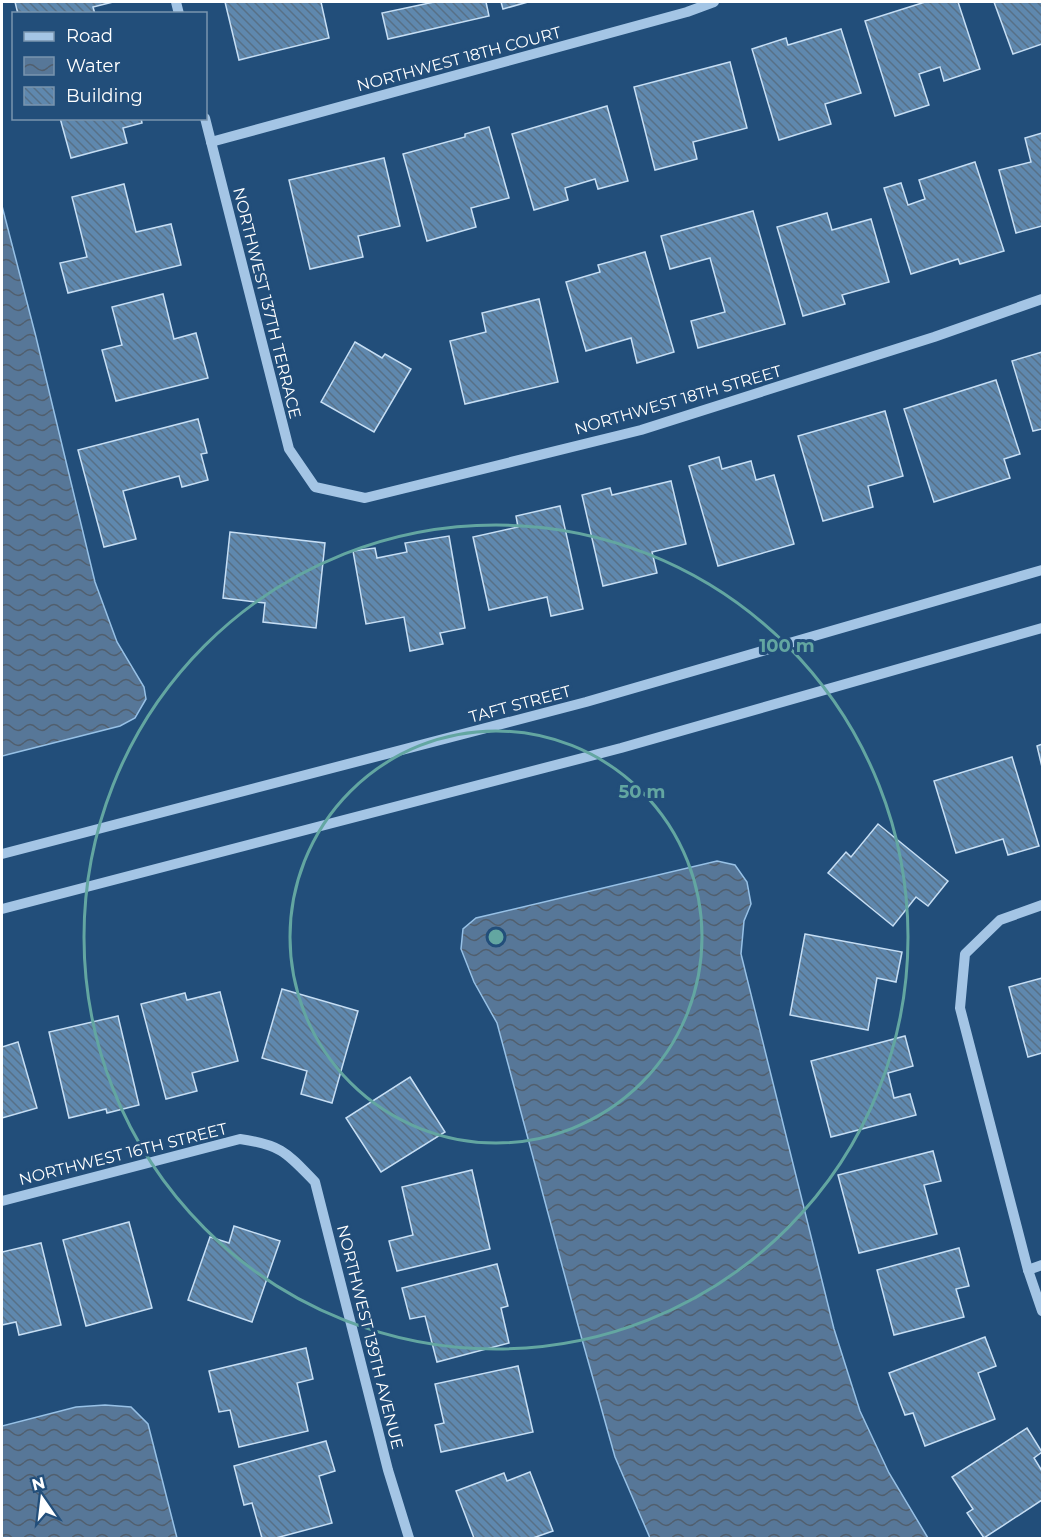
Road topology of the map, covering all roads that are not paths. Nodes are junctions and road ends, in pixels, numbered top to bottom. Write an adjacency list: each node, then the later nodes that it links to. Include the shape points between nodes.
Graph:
1 (714, 2): 3 (street, NORTHWEST 18TH COURT)
2 (206, 120): 3 (street, NORTHWEST 137TH TERRACE)
3 (211, 142): 5 (street, NORTHWEST 137TH TERRACE, via 289,449)
4 (1042, 299): 5 (street, NORTHWEST 18TH STREET, via 642,430 364,498)
5 (315, 487)
6 (1042, 570): 8 (street, TAFT STREET, via 586,702)
7 (1042, 628): 10 (street, via 621,748)
8 (2, 854)
9 (1042, 905): 14 (street, via 1000,920 965,954 960,1008)
10 (2, 909)
11 (286, 1152): 12 (street, NORTHWEST 16TH STREET, via 265,1142 240,1139); 16 (street, NORTHWEST 139TH AVENUE, via 315,1182)
12 (2, 1201)
13 (1042, 1265): 14 (street)
14 (1028, 1270): 15 (street)
15 (1042, 1311)
16 (409, 1539)

